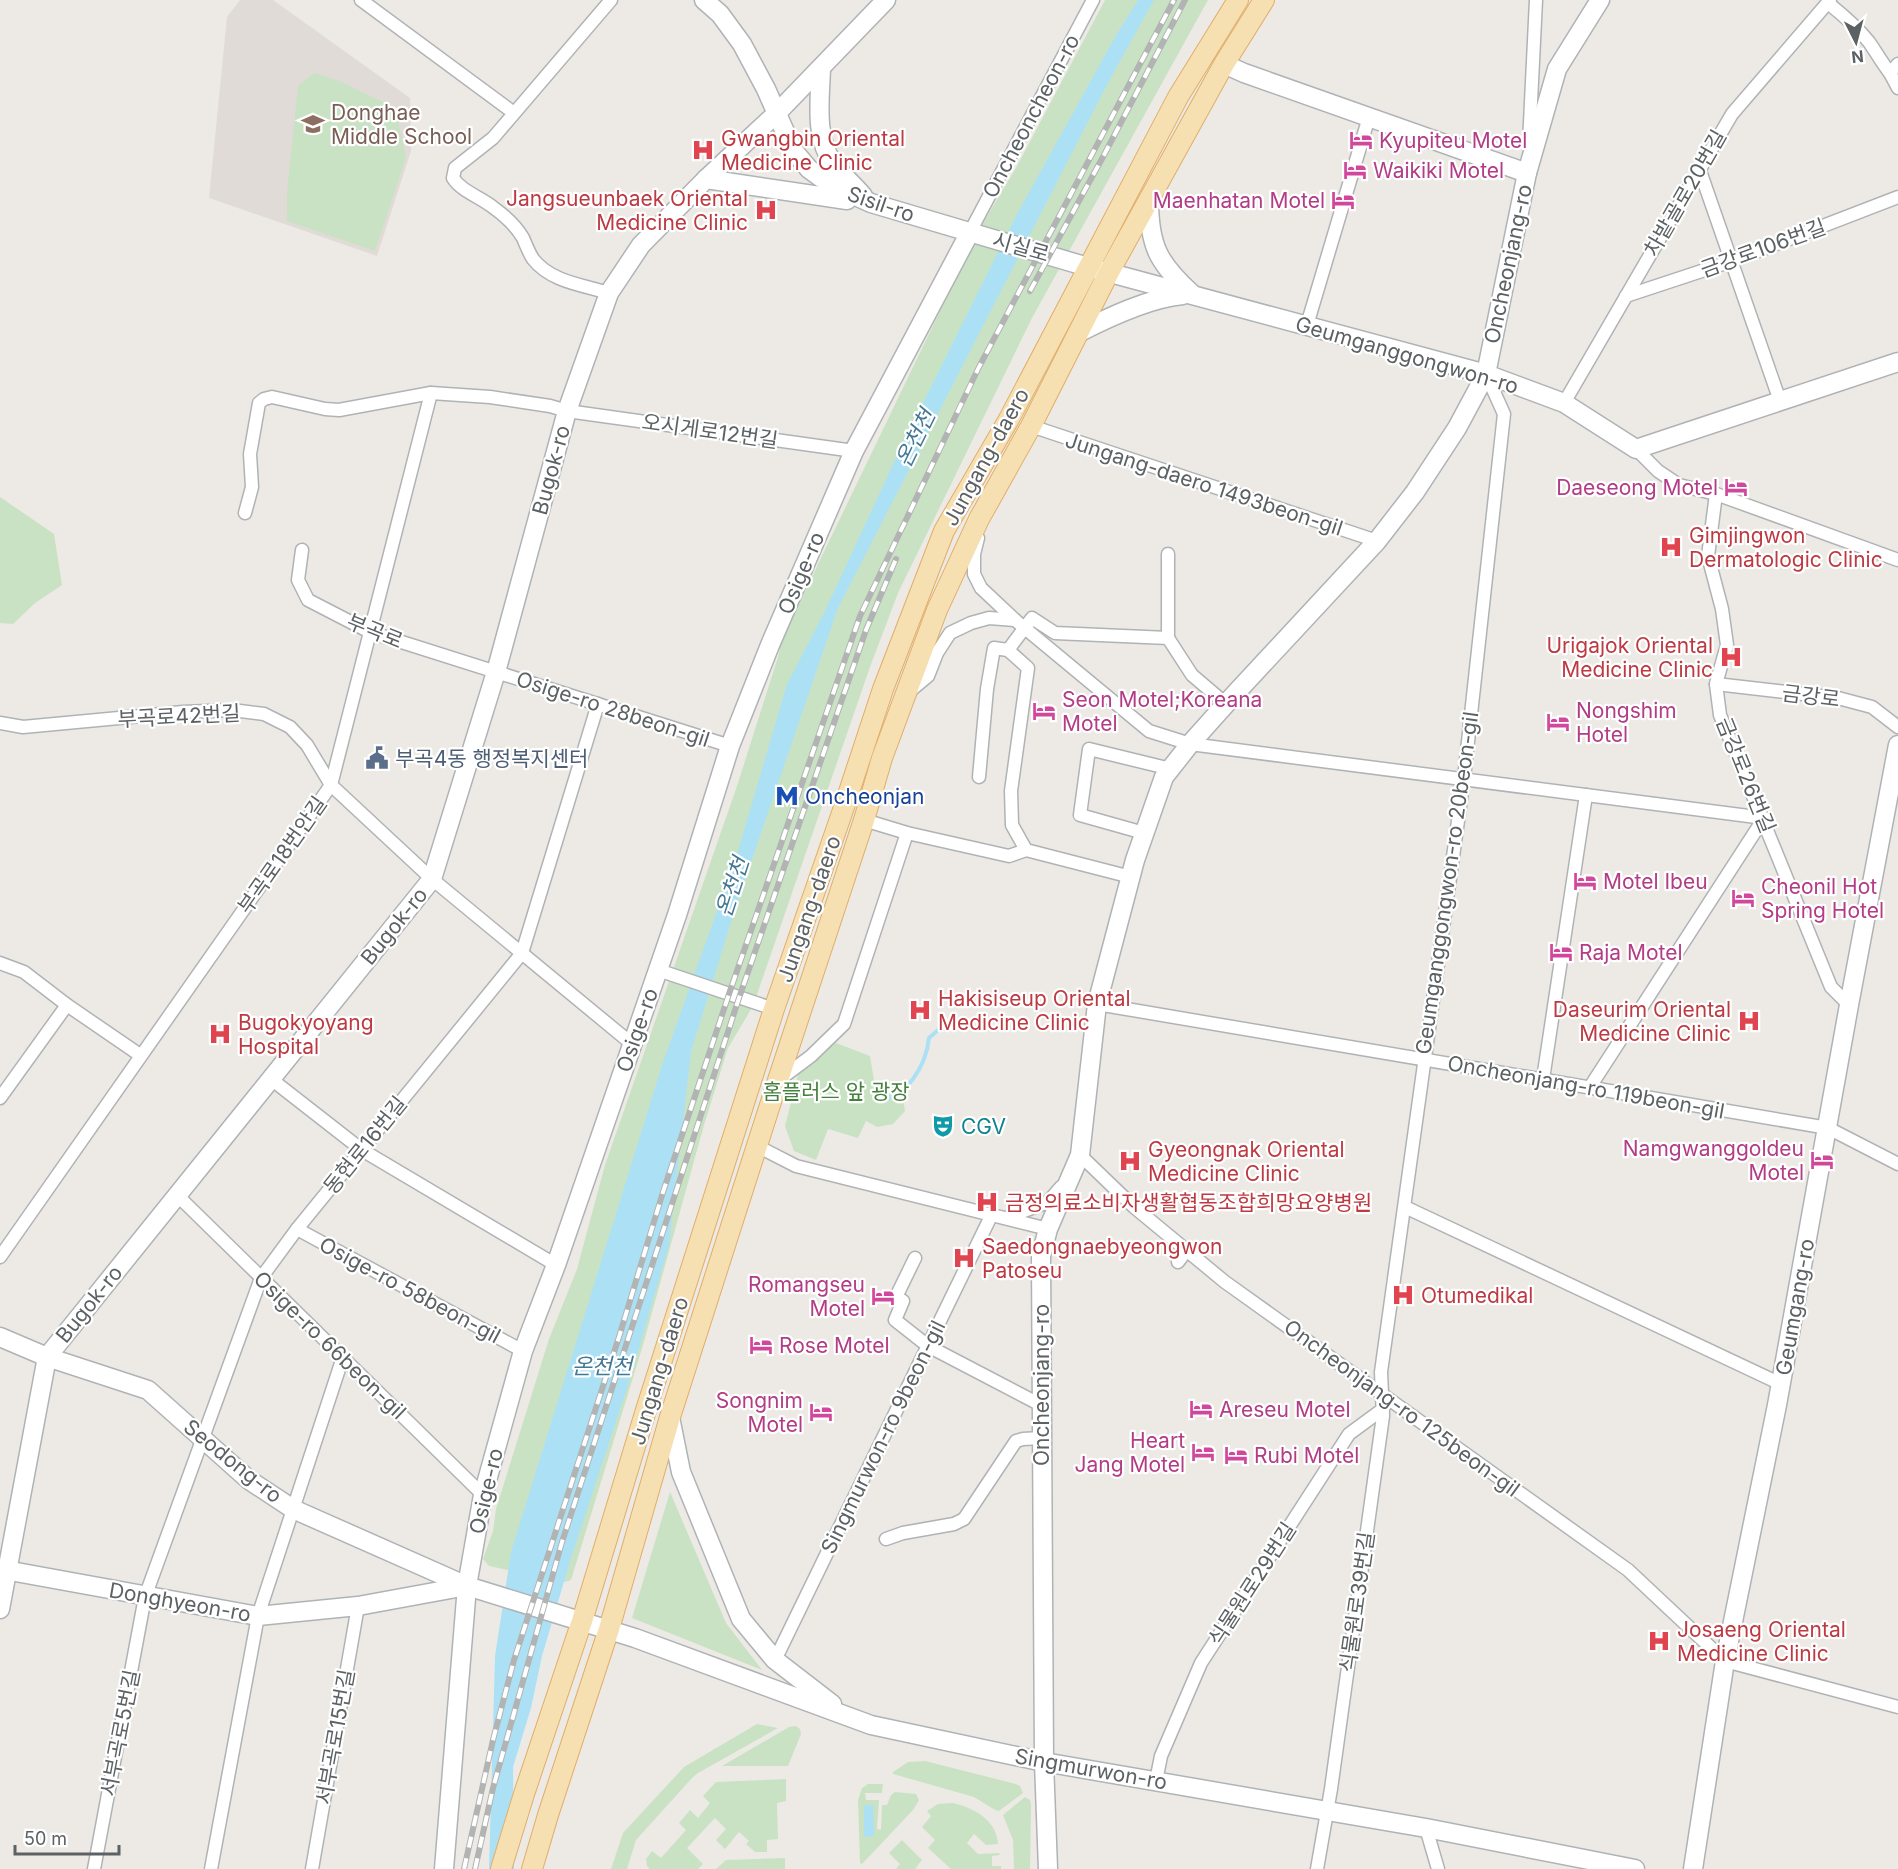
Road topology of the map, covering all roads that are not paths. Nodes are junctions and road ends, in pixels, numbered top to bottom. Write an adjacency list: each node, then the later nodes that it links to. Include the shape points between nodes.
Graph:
1 (361, 0): 16 (street)
2 (611, 0): 16 (street)
3 (704, 0): 11 (main road, Sisil-ro)
4 (886, 0): 13 (main road, Bugok-ro)
5 (1093, 0): 25 (street, Oncheoncheon-ro)
6 (1238, 0): 27 (main road, Jungang-daero, via 1178,97)
7 (1264, 0): 12 (main road, Jungang-daero)
8 (1536, 0): 20 (street)
9 (1600, 0): 20 (main road, Oncheonjang-ro, via 1557,69)
10 (1829, 2): 14 (street); 19 (street, 차밭골로20번길, via 1732,114)
11 (722, 7): 17 (main road, Sisil-ro)
12 (1224, 64): 18 (main road); 23 (main road, Jungang-daero)
13 (821, 68): 17 (main road, Bugok-ro); 24 (main road, via 823,146 834,164)
14 (1894, 69): 15 (street)
15 (1898, 88)
16 (514, 113): 29 (street, via 493,138 455,168 453,178 511,222 532,257 550,274)
17 (776, 114): 21 (main road, Bugok-ro); 24 (main road, Sisil-ro, via 793,150 809,169 831,185)
18 (1369, 117): 20 (main road); 32 (street)
19 (1699, 168): 26 (street); 31 (street, 차밭골로20번길)
20 (1527, 173): 35 (main road, Oncheonjang-ro)
21 (706, 179): 24 (main road); 29 (main road, Bugok-ro, via 641,245)
22 (1898, 197): 26 (street, 금강로106번길)
23 (1149, 200): 28 (main road, Jungang-daero); 30 (main road, via 1149,222 1159,256)
24 (871, 203): 25 (main road, Sisil-ro)
25 (974, 233): 27 (main road, 시실로); 42 (main road, Osige-ro)
26 (1732, 261): 31 (street, 금강로106번길); 37 (street)
27 (1088, 267): 28 (main road); 83 (main road, Jungang-daero, via 1009,419 944,531 883,689)
28 (1109, 272): 30 (main road, Geumganggongwon-ro); 33 (main road, Jungang-daero)
29 (609, 293): 39 (main road, Bugok-ro)
30 (1192, 295): 32 (main road, Geumganggongwon-ro); 33 (main road, via 1168,297)
31 (1626, 296): 38 (street, 차밭골로20번길)
32 (1307, 325): 35 (main road, Geumganggongwon-ro)
33 (1078, 333): 40 (main road, Jungang-daero)
34 (1898, 362): 37 (main road)
35 (1486, 374): 38 (main road, Geumganggongwon-ro); 46 (main road, Oncheonjang-ro, via 1457,428); 66 (street, Geumganggongwon-ro 20beon-gil, via 1504,414)
36 (431, 393): 39 (street, 오시게로12번길, via 490,397); 44 (street, 오시게로12번길, via 339,410 272,397 264,399 259,403 250,454 252,487); 51 (street, 부곡로18번안길)
37 (1779, 401): 41 (main road)
38 (1564, 403): 41 (main road, Geumganggongwon-ro)
39 (567, 411): 42 (street, 오시게로12번길); 54 (main road, Bugok-ro)
40 (1030, 426): 45 (main road, Jungang-daero); 46 (street, Jungang-daero 1493beon-gil)
41 (1636, 448): 43 (street, via 1658,471 1679,485)
42 (854, 451): 63 (main road, Osige-ro)
43 (1716, 494): 49 (street); 55 (street, 금강로26번길, via 1708,556 1727,645)
44 (245, 513)
45 (980, 519): 50 (street, via 974,574 981,588); 56 (main road, Jungang-daero, via 936,610)
46 (1377, 541): 58 (main road, Oncheonjang-ro)
47 (302, 550): 51 (street, 부곡로, via 298,580 308,600)
48 (1168, 554): 52 (street)
49 (1898, 560)
50 (1020, 624): 52 (street, via 1032,618 1055,633); 53 (street); 56 (street, via 989,618 950,633 928,676); 61 (street, via 1149,731)
51 (370, 632): 54 (street, 부곡로); 67 (street, 부곡로18번안길)
52 (1168, 638): 58 (street, via 1192,675)
53 (1008, 650): 65 (street, via 994,648); 74 (street, via 1028,668 1011,791 1012,825)
54 (496, 672): 57 (street, Osige-ro 28beon-gil); 76 (main road, Bugok-ro)
55 (1716, 684): 60 (street, 금강로, via 1838,698 1872,707); 69 (street, 금강로26번길, via 1720,715)
56 (904, 696): 70 (main road, Jungang-daero)
57 (598, 704): 63 (street, Osige-ro 28beon-gil); 77 (street, 동현로16번길)
58 (1226, 704): 61 (main road, Oncheonjang-ro)
59 (2, 726): 67 (street, 부곡로42번길, via 213,710 264,714 290,727 307,745)
60 (1898, 727)
61 (1190, 744): 64 (main road, Oncheonjang-ro); 66 (street)
62 (1898, 745): 71 (main road, Geumgang-ro)
63 (730, 746): 79 (main road, Osige-ro)
64 (1171, 769): 73 (main road, Oncheonjang-ro, via 1164,777); 73 (street, via 1089,749 1080,815)
65 (979, 777)
66 (1464, 778): 68 (street); 86 (street, Geumganggongwon-ro 20beon-gil)
67 (332, 785): 76 (street, 부곡로42번길); 85 (street, 부곡로18번안길)
68 (1586, 795): 69 (street); 88 (street)
69 (1764, 818): 82 (street, 금강로26번길, via 1832,987); 90 (street)
70 (864, 820): 72 (street); 89 (main road, Jungang-daero)
71 (1891, 820): 82 (main road, Geumgang-ro)
72 (907, 833): 74 (street, via 1009,856); 89 (street, via 844,1024 811,1056)
73 (1144, 833): 75 (main road, Oncheonjang-ro)
74 (1026, 850): 75 (street)
75 (1131, 877): 80 (main road, Oncheonjang-ro)
76 (432, 879): 77 (street, 부곡로42번길); 87 (main road, Bugok-ro)
77 (522, 954): 84 (street, 부곡로42번길); 94 (street, 동현로16번길)
78 (0, 963): 81 (street, via 24,972)
79 (658, 970): 83 (street); 84 (main road, Osige-ro)
80 (1097, 1004): 86 (street, Oncheonjang-ro 119beon-gil); 95 (main road, Oncheonjang-ro)
81 (67, 1005): 85 (street); 91 (street)
82 (1849, 1005): 92 (main road, Geumgang-ro)
83 (774, 1009): 132 (main road, Jungang-daero)
84 (632, 1044): 108 (main road, Osige-ro)
85 (140, 1055): 105 (street, 부곡로18번안길)
86 (1423, 1059): 88 (street, Oncheonjang-ro 119beon-gil); 99 (street, Geumganggongwon-ro 20beon-gil)
87 (271, 1079): 94 (street); 98 (main road, Bugok-ro)
88 (1543, 1079): 90 (street, Oncheonjang-ro 119beon-gil)
89 (778, 1080): 93 (main road, Jungang-daero)
90 (1590, 1087): 92 (street, Oncheonjang-ro 119beon-gil)
91 (0, 1098)
92 (1828, 1128): 96 (street, Oncheonjang-ro 119beon-gil); 115 (main road, Geumgang-ro)
93 (757, 1146): 100 (street, via 796,1166); 119 (main road, Jungang-daero)
94 (362, 1150): 102 (street, 동현로16번길); 108 (street)
95 (1080, 1155): 97 (main road, Oncheonjang-ro); 104 (street, Oncheonjang-ro 125beon-gil, via 1134,1207)
96 (1898, 1164)
97 (1070, 1178): 101 (street, via 1048,1202); 103 (main road, Oncheonjang-ro)
98 (177, 1196): 109 (street, Osige-ro 66beon-gil); 113 (main road, Bugok-ro)
99 (1405, 1207): 115 (street); 116 (street, Geumganggongwon-ro 20beon-gil, via 1381,1372)
100 (992, 1215): 101 (street); 111 (street, Singmurwon-ro 9beon-gil)
101 (1006, 1218): 103 (street)
102 (297, 1228): 109 (street, 동현로16번길); 112 (street, Osige-ro 58beon-gil)
103 (1048, 1229): 117 (main road, Oncheonjang-ro, via 1041,1256)
104 (1187, 1250): 107 (street); 116 (street, Oncheonjang-ro 125beon-gil, via 1225,1282)
105 (0, 1257)
106 (915, 1258): 111 (street, via 896,1297 903,1301 895,1320)
107 (1178, 1262)
108 (556, 1265): 112 (main road, Osige-ro)
109 (261, 1278): 114 (street, Osige-ro 66beon-gil); 120 (street, 동현로16번길)
110 (0, 1337): 113 (main road, Seodong-ro)
111 (928, 1346): 117 (street); 134 (street, Singmurwon-ro 9beon-gil)
112 (523, 1351): 122 (main road, Osige-ro)
113 (47, 1357): 120 (main road, Seodong-ro, via 148,1390); 125 (main road, Bugok-ro)
114 (343, 1357): 122 (street, Osige-ro 66beon-gil); 123 (street)
115 (1781, 1384): 135 (main road, Geumgang-ro)
116 (1383, 1394): 118 (street, 식물원로39번길); 135 (street, Oncheonjang-ro 125beon-gil, via 1628,1570)
117 (1041, 1405): 121 (main road, Oncheonjang-ro)
118 (1383, 1409): 139 (street, 식물원로29번길, via 1349,1434 1201,1663 1161,1756); 140 (street, 식물원로39번길)
119 (670, 1417): 133 (main road, Jungang-daero); 134 (main road, via 681,1472 741,1619)
120 (202, 1438): 123 (main road, Seodong-ro, via 249,1480); 127 (street, 동현로16번길)
121 (1041, 1438): 124 (street, via 1016,1442 963,1519); 138 (main road, Oncheonjang-ro)
122 (483, 1495): 126 (main road, Osige-ro)
123 (293, 1509): 126 (main road, Seodong-ro); 131 (street)
124 (886, 1539)
125 (4, 1570): 127 (main road, Donghyeon-ro); 129 (main road, Bugok-ro)
126 (467, 1586): 128 (main road, Donghyeon-ro); 130 (main road, Seodong-ro); 145 (main road, Osige-ro)
127 (145, 1597): 131 (main road, Donghyeon-ro); 142 (street, 서부곡로5번길)
128 (358, 1606): 131 (main road, Donghyeon-ro); 144 (street, 서부곡로15번길)
129 (0, 1609)
130 (561, 1615): 132 (main road, Singmurwon-ro)
131 (258, 1616): 143 (street)
132 (582, 1621): 133 (main road, Singmurwon-ro); 146 (main road, Jungang-daero)
133 (609, 1629): 137 (main road, Singmurwon-ro); 147 (main road, Jungang-daero)
134 (775, 1660): 137 (main road, via 826,1700)
135 (1725, 1661): 136 (street); 152 (main road, Geumgang-ro)
136 (1898, 1707)
137 (871, 1725): 138 (main road, Singmurwon-ro)
138 (1044, 1762): 139 (main road, Singmurwon-ro); 148 (main road, Oncheonjang-ro)
139 (1156, 1781): 140 (main road, Singmurwon-ro)
140 (1328, 1810): 141 (main road, Singmurwon-ro); 149 (street, 식물원로39번길)
141 (1426, 1828): 150 (street); 151 (main road, Singmurwon-ro)
142 (94, 1869)
143 (211, 1869)
144 (312, 1869)
145 (444, 1869)
146 (501, 1869)
147 (532, 1869)
148 (1048, 1869)
149 (1317, 1869)
150 (1438, 1869)
151 (1635, 1869)
152 (1693, 1869)

